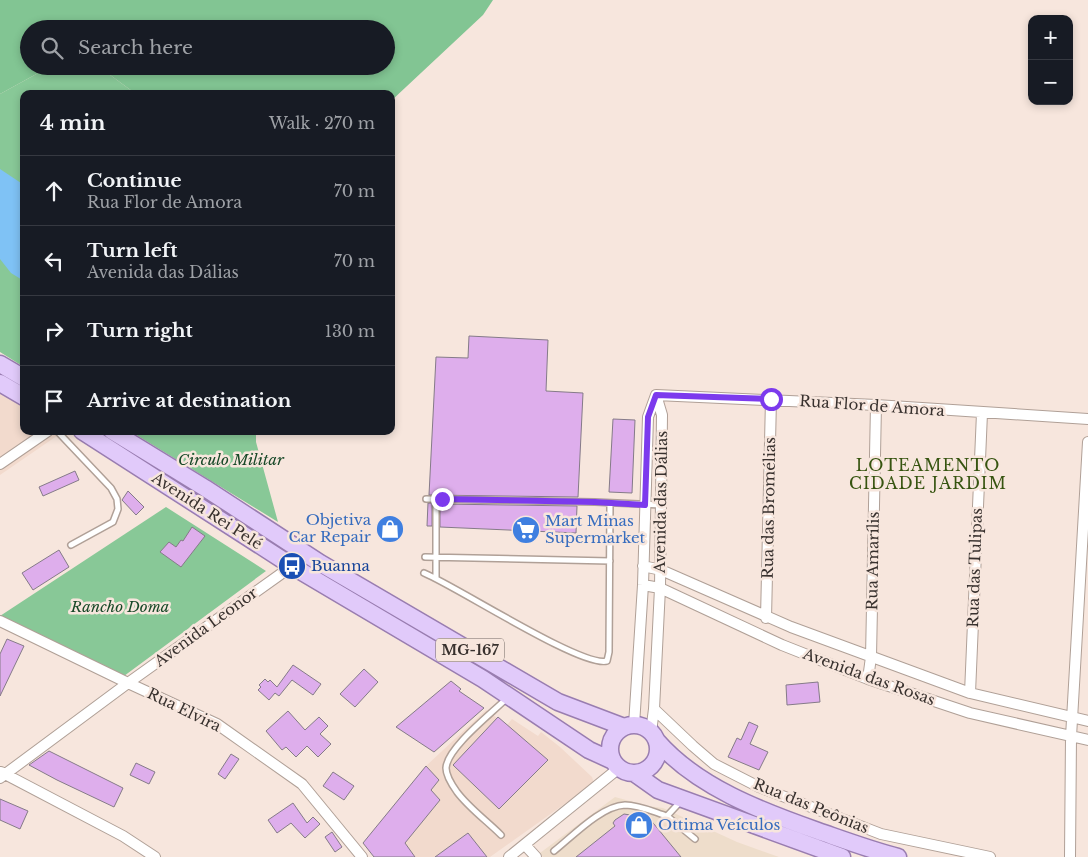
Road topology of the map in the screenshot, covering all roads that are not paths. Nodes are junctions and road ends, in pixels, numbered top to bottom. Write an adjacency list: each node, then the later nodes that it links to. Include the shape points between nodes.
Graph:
1 (0, 364): 2 (main road)
2 (20, 376)
3 (0, 383): 4 (main road)
4 (20, 395)
5 (656, 395): 6 (street, Rua Flor de Amora); 19 (street, Avenida das Dálias, via 648,417); 20 (street, Avenida das Dálias, via 662,415)
6 (771, 399): 7 (street, Rua Flor de Amora); 32 (street, Rua das Bromélias)
7 (876, 405): 8 (street, Rua Flor de Amora); 34 (street, Rua Amarílis)
8 (982, 413): 9 (street, Rua Flor de Amora); 37 (street, Rua das Tulipas)
9 (1088, 419)
10 (42, 435): 15 (street)
11 (61, 435): 21 (lane, via 111,488 118,509 114,522)
12 (88, 435): 25 (main road, Avenida Rei Pelé / MG-167)
13 (119, 435): 42 (main road, Avenida Rei Pelé / MG-167, via 320,563 558,702)
14 (1088, 442): 40 (street)
15 (0, 464)
16 (426, 499): 17 (lane)
17 (436, 499): 18 (lane); 23 (lane)
18 (610, 503): 19 (lane); 24 (lane)
19 (645, 505): 20 (lane); 26 (street, Avenida das Dálias)
20 (661, 505): 27 (street, Avenida das Dálias)
21 (71, 545)
22 (425, 557): 23 (lane)
23 (436, 557): 24 (lane); 29 (lane)
24 (610, 561): 29 (lane, via 608,652 603,662 561,647)
25 (292, 566): 36 (street, Avenida Leonor); 38 (main road, Avenida Rei Pelé / MG-167)
26 (643, 566): 27 (street, Avenida das Rosas); 30 (street, Avenida das Dálias)
27 (661, 570): 31 (street, Avenida das Dálias); 32 (street, Avenida das Rosas)
28 (424, 573): 29 (lane)
29 (436, 578)
30 (644, 585): 31 (street, Avenida das Rosas); 42 (street, Avenida das Dálias)
31 (660, 588): 35 (street, Avenida das Rosas, via 782,645); 39 (street, Avenida das Dálias)
32 (766, 618): 34 (street, Avenida das Rosas)
33 (0, 621): 36 (street, Rua Elvira)
34 (871, 657): 35 (street, Rua Amarílis); 37 (street, Avenida das Rosas)
35 (868, 679): 44 (street, Avenida das Rosas, via 970,713)
36 (128, 683): 47 (street, Avenida Leonor); 55 (street, Rua Elvira, via 217,724 302,784)
37 (970, 693): 40 (street, Avenida das Rosas)
38 (508, 696): 46 (main road, Avenida Rei Pelé / MG-167, via 588,750); 50 (lane, via 459,743 446,768 458,794)
39 (654, 709): 43 (street, Avenida das Dálias); 60 (street, Rua das Peônias, via 714,764 759,787 881,834)
40 (1073, 718): 41 (street, Avenida das Rosas); 44 (street)
41 (1088, 721)
42 (629, 726): 43 (main road, via 643,727); 46 (main road, via 618,731 611,742 610,754)
43 (654, 736): 46 (main road, via 658,748 654,763 642,772); 59 (main road, via 670,756 725,793 782,818)
44 (1071, 737): 45 (street, Avenida das Rosas); 61 (street)
45 (1088, 740)
46 (622, 767): 48 (main road, Avenida Rei Pelé / MG-167, via 658,790); 52 (street)
47 (2, 774): 54 (street, via 123,836)
48 (683, 799): 49 (lane); 58 (main road, Avenida Rei Pelé / MG-167)
49 (667, 816): 51 (lane); 53 (lane, via 635,806 614,807)
50 (501, 835)
51 (695, 839)
52 (525, 845): 56 (street); 57 (street)
53 (554, 851)
54 (155, 857)
55 (362, 857)
56 (509, 857)
57 (536, 857)
58 (842, 857)
59 (898, 857)
60 (990, 857)
61 (1070, 857)

